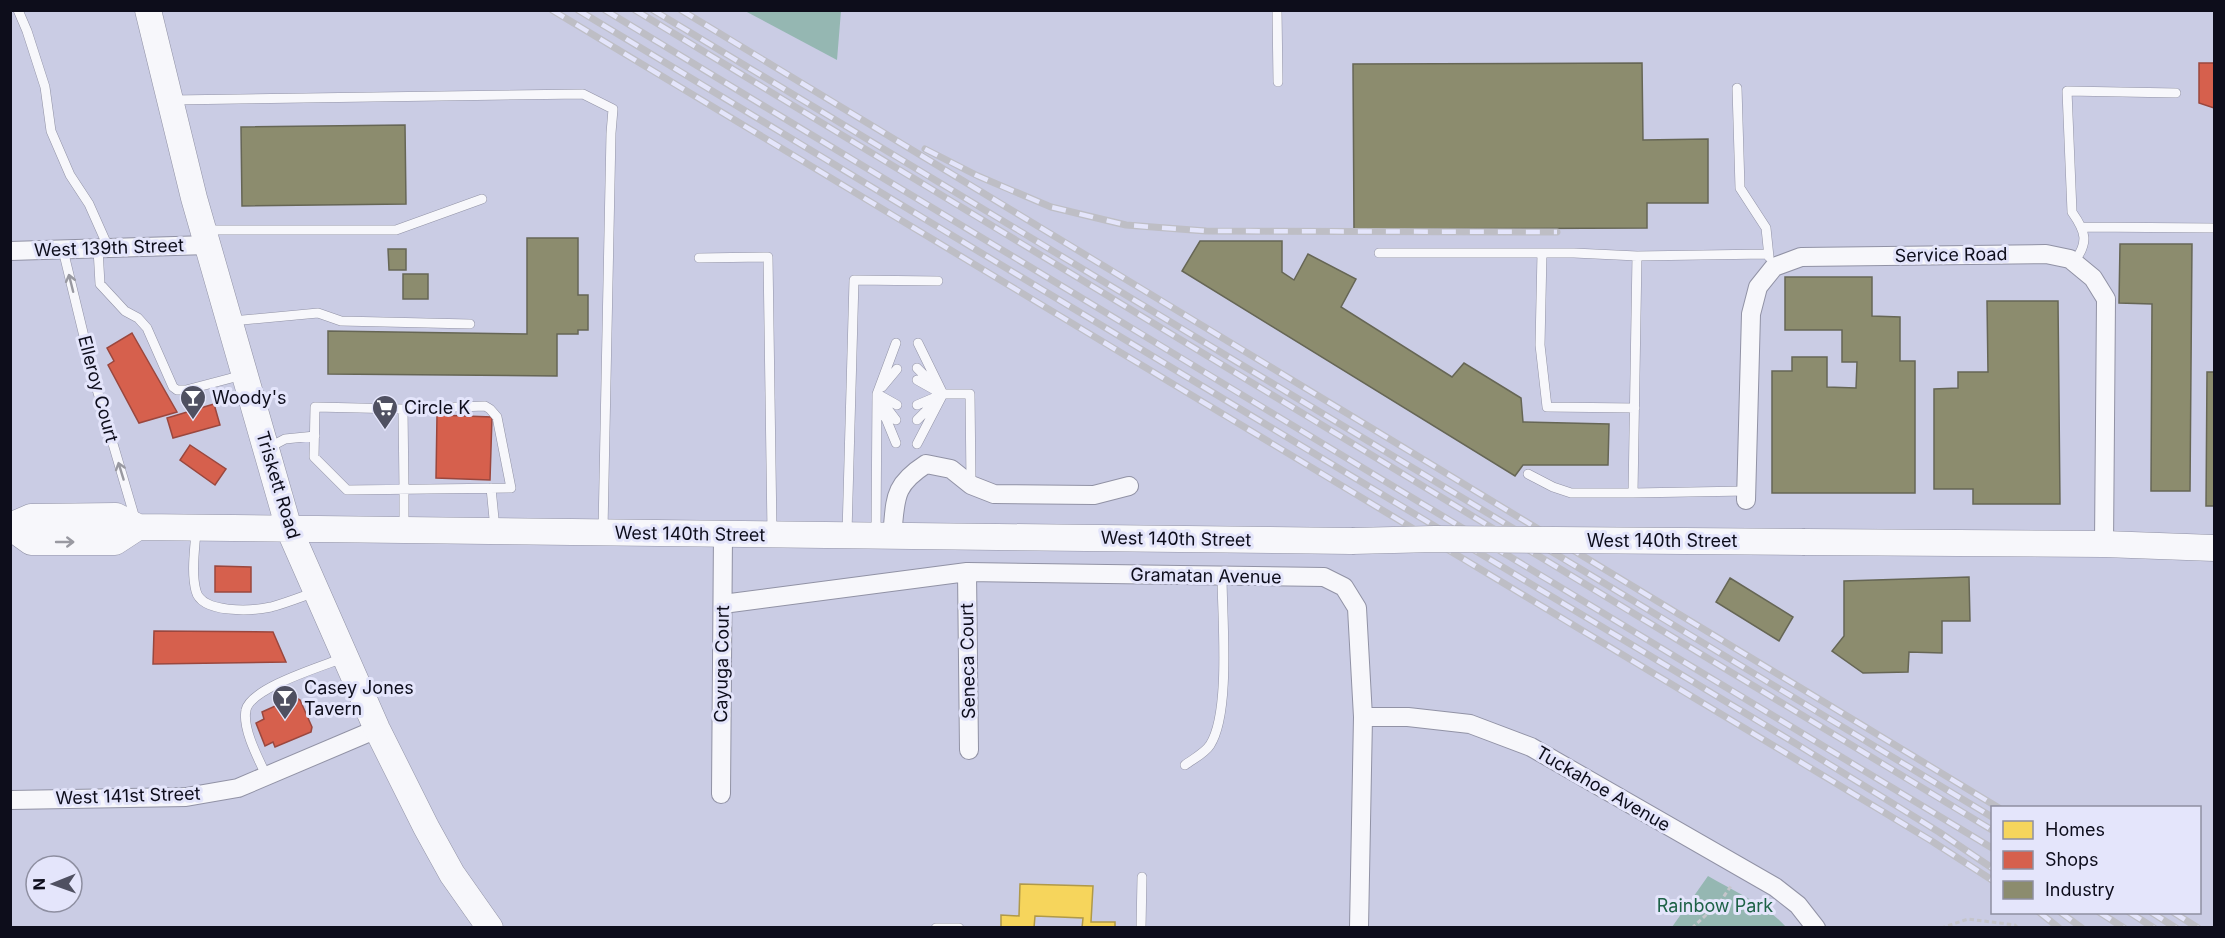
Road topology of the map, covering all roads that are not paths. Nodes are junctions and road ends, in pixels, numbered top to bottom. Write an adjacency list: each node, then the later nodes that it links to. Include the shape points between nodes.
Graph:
1 (18, 10): 12 (lane, via 45,87 51,131 70,175 89,204)
2 (148, 10): 7 (main road, Triskett Road)
3 (1277, 10): 4 (lane)
4 (1278, 82)
5 (1737, 88): 19 (lane, via 1740,188 1766,228)
6 (2176, 93): 9 (lane, via 2067,91 2072,212)
7 (170, 100): 11 (main road, Triskett Road); 59 (lane, via 583,93 613,109)
8 (482, 199): 11 (lane, via 396,230)
9 (2083, 227): 10 (lane); 20 (lane, via 2082,251)
10 (2214, 228)
11 (206, 237): 12 (street, West 139th Street); 22 (main road, Triskett Road)
12 (103, 249): 13 (street, West 139th Street); 30 (lane, via 100,284 147,328 172,387 186,390)
13 (63, 250): 14 (street, West 139th Street); 54 (lane, Elleroy Court, one-way to 13, via 96,386)
14 (10, 251)
15 (1542, 253): 16 (lane); 17 (lane); 37 (lane, via 1540,345 1547,407)
16 (1378, 254)
17 (1637, 256): 19 (lane); 37 (lane)
18 (699, 258): 61 (lane, via 768,257)
19 (1771, 260): 20 (street, Service Road, via 2046,254); 52 (street, via 1751,314)
20 (2074, 262): 64 (street, Service Road, via 2093,278 2106,299)
21 (938, 281): 62 (lane, via 854,280)
22 (230, 322): 23 (lane, via 318,313 340,321); 30 (main road, Triskett Road)
23 (470, 324)
24 (896, 343): 33 (lane)
25 (918, 343): 34 (lane)
26 (896, 357): 33 (lane)
27 (917, 357): 34 (lane)
28 (917, 368): 34 (lane)
29 (897, 369): 33 (lane)
30 (245, 374): 45 (main road, Triskett Road)
31 (897, 380): 33 (lane)
32 (917, 380): 34 (lane)
33 (876, 393): 35 (lane); 39 (lane); 43 (lane); 63 (lane)
34 (943, 394): 36 (lane); 40 (lane); 41 (lane); 44 (lane); 47 (lane, via 969,394)
35 (897, 405)
36 (917, 405)
37 (1635, 408): 51 (lane)
38 (403, 409): 42 (lane, via 315,407); 49 (lane, via 490,409 497,417 512,488); 50 (lane)
39 (896, 420)
40 (917, 420)
41 (918, 433)
42 (315, 436): 45 (lane, via 285,439); 50 (lane, via 314,457 347,490)
43 (896, 438)
44 (917, 444)
45 (266, 449): 56 (main road, Triskett Road)
46 (1528, 474): 51 (lane, via 1571,492)
47 (971, 485): 48 (street, via 994,494 1094,495); 63 (street, via 951,469 926,464 912,473 896,493)
48 (1129, 486)
49 (491, 488): 50 (lane); 58 (lane)
50 (404, 490): 57 (lane)
51 (1633, 493): 52 (lane)
52 (1746, 496)
53 (10, 527): 54 (main road, via 31,542 115,542)
54 (138, 527): 55 (main road, West 140th Street)
55 (196, 528): 56 (main road, West 140th Street); 68 (lane, via 196,591 201,601 210,606 252,610)
56 (289, 529): 57 (main road, West 140th Street); 68 (main road, Triskett Road)
57 (404, 531): 58 (main road, West 140th Street)
58 (495, 532): 59 (main road, West 140th Street)
59 (603, 533): 60 (main road, West 140th Street)
60 (723, 534): 61 (main road, West 140th Street); 69 (street, Cayuga Court)
61 (772, 535): 62 (main road, West 140th Street)
62 (847, 536): 63 (main road, West 140th Street)
63 (884, 536): 64 (main road, West 140th Street, bridge)
64 (2104, 544): 65 (main road, West 140th Street)
65 (2214, 548)
66 (967, 572): 67 (street, Gramatan Avenue); 69 (street, Gramatan Avenue); 73 (street, Seneca Court)
67 (1221, 576): 71 (street, Gramatan Avenue, via 1324,577 1344,587 1357,608); 74 (lane, via 1222,707 1210,746)
68 (316, 592): 70 (main road, Triskett Road)
69 (723, 604): 76 (street, Cayuga Court)
70 (345, 657): 72 (main road, Triskett Road); 75 (lane, via 267,690 246,708 248,729)
71 (1363, 717): 83 (street, Gramatan Avenue); 84 (street, Tuckahoe Avenue, via 1470,724 1531,747 1775,887 1798,905)
72 (377, 729): 75 (street, West 141st Street); 79 (main road, Triskett Road, via 452,874)
73 (969, 750)
74 (1185, 765)
75 (267, 777): 77 (street, West 141st Street, via 238,788 186,797)
76 (720, 794)
77 (10, 800)
78 (1142, 877): 82 (lane)
79 (490, 927)
80 (936, 927): 81 (lane)
81 (959, 927)
82 (1141, 927)
83 (1359, 927)
84 (1816, 927)

